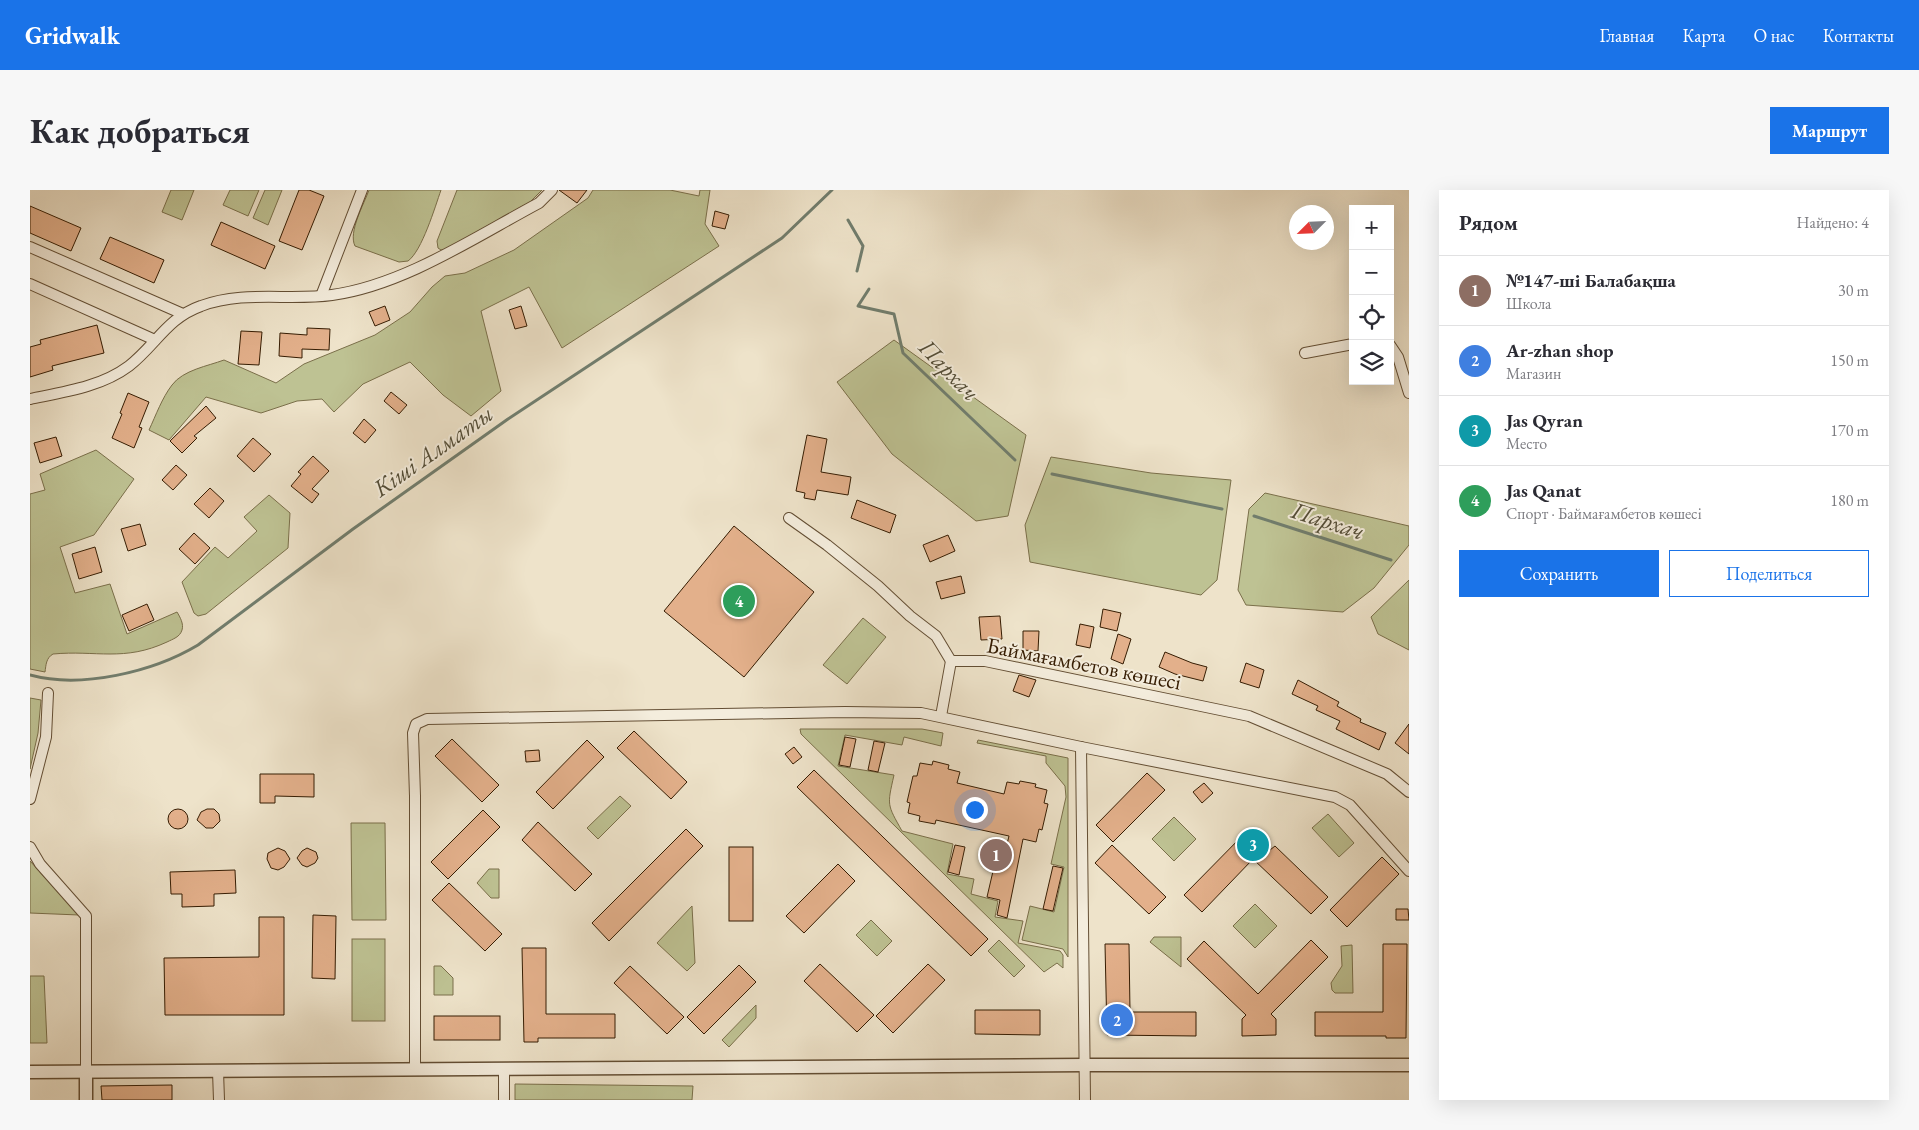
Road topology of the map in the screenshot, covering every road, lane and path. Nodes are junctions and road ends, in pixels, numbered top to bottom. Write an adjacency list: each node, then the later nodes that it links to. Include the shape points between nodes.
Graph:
1 (362, 190): 5 (street)
2 (552, 190): 5 (street, via 538,203 403,274 354,290)
3 (30, 247): 6 (street)
4 (30, 284): 7 (street)
5 (321, 296): 6 (street, via 238,298 210,303)
6 (183, 314): 7 (street)
7 (155, 340): 12 (street, via 129,366 105,380)
8 (1349, 345): 10 (street)
9 (1394, 351): 11 (street)
10 (1305, 353)
11 (1409, 392)
12 (30, 399)
13 (789, 518): 14 (street, Баймағамбетов көшесі, via 835,551 936,636)
14 (951, 661): 16 (street); 18 (street, Баймағамбетов көшесі, via 985,661 1250,716 1387,774)
15 (48, 693): 19 (street, via 46,736)
16 (941, 716): 17 (street); 25 (street, via 910,712 845,712 427,718 419,721 413,733)
17 (1081, 747): 21 (street, via 1335,797 1350,805); 22 (street)
18 (1409, 792)
19 (30, 799)
20 (30, 848): 28 (street, via 86,916)
21 (1409, 871)
22 (1085, 1065): 23 (street); 24 (street); 32 (street)
23 (1409, 1065)
24 (504, 1068): 25 (street); 31 (street)
25 (415, 1070): 26 (street)
26 (218, 1071): 28 (street); 30 (street)
27 (30, 1072): 28 (street)
28 (86, 1073): 29 (street)
29 (86, 1100)
30 (218, 1100)
31 (504, 1100)
32 (1086, 1100)

